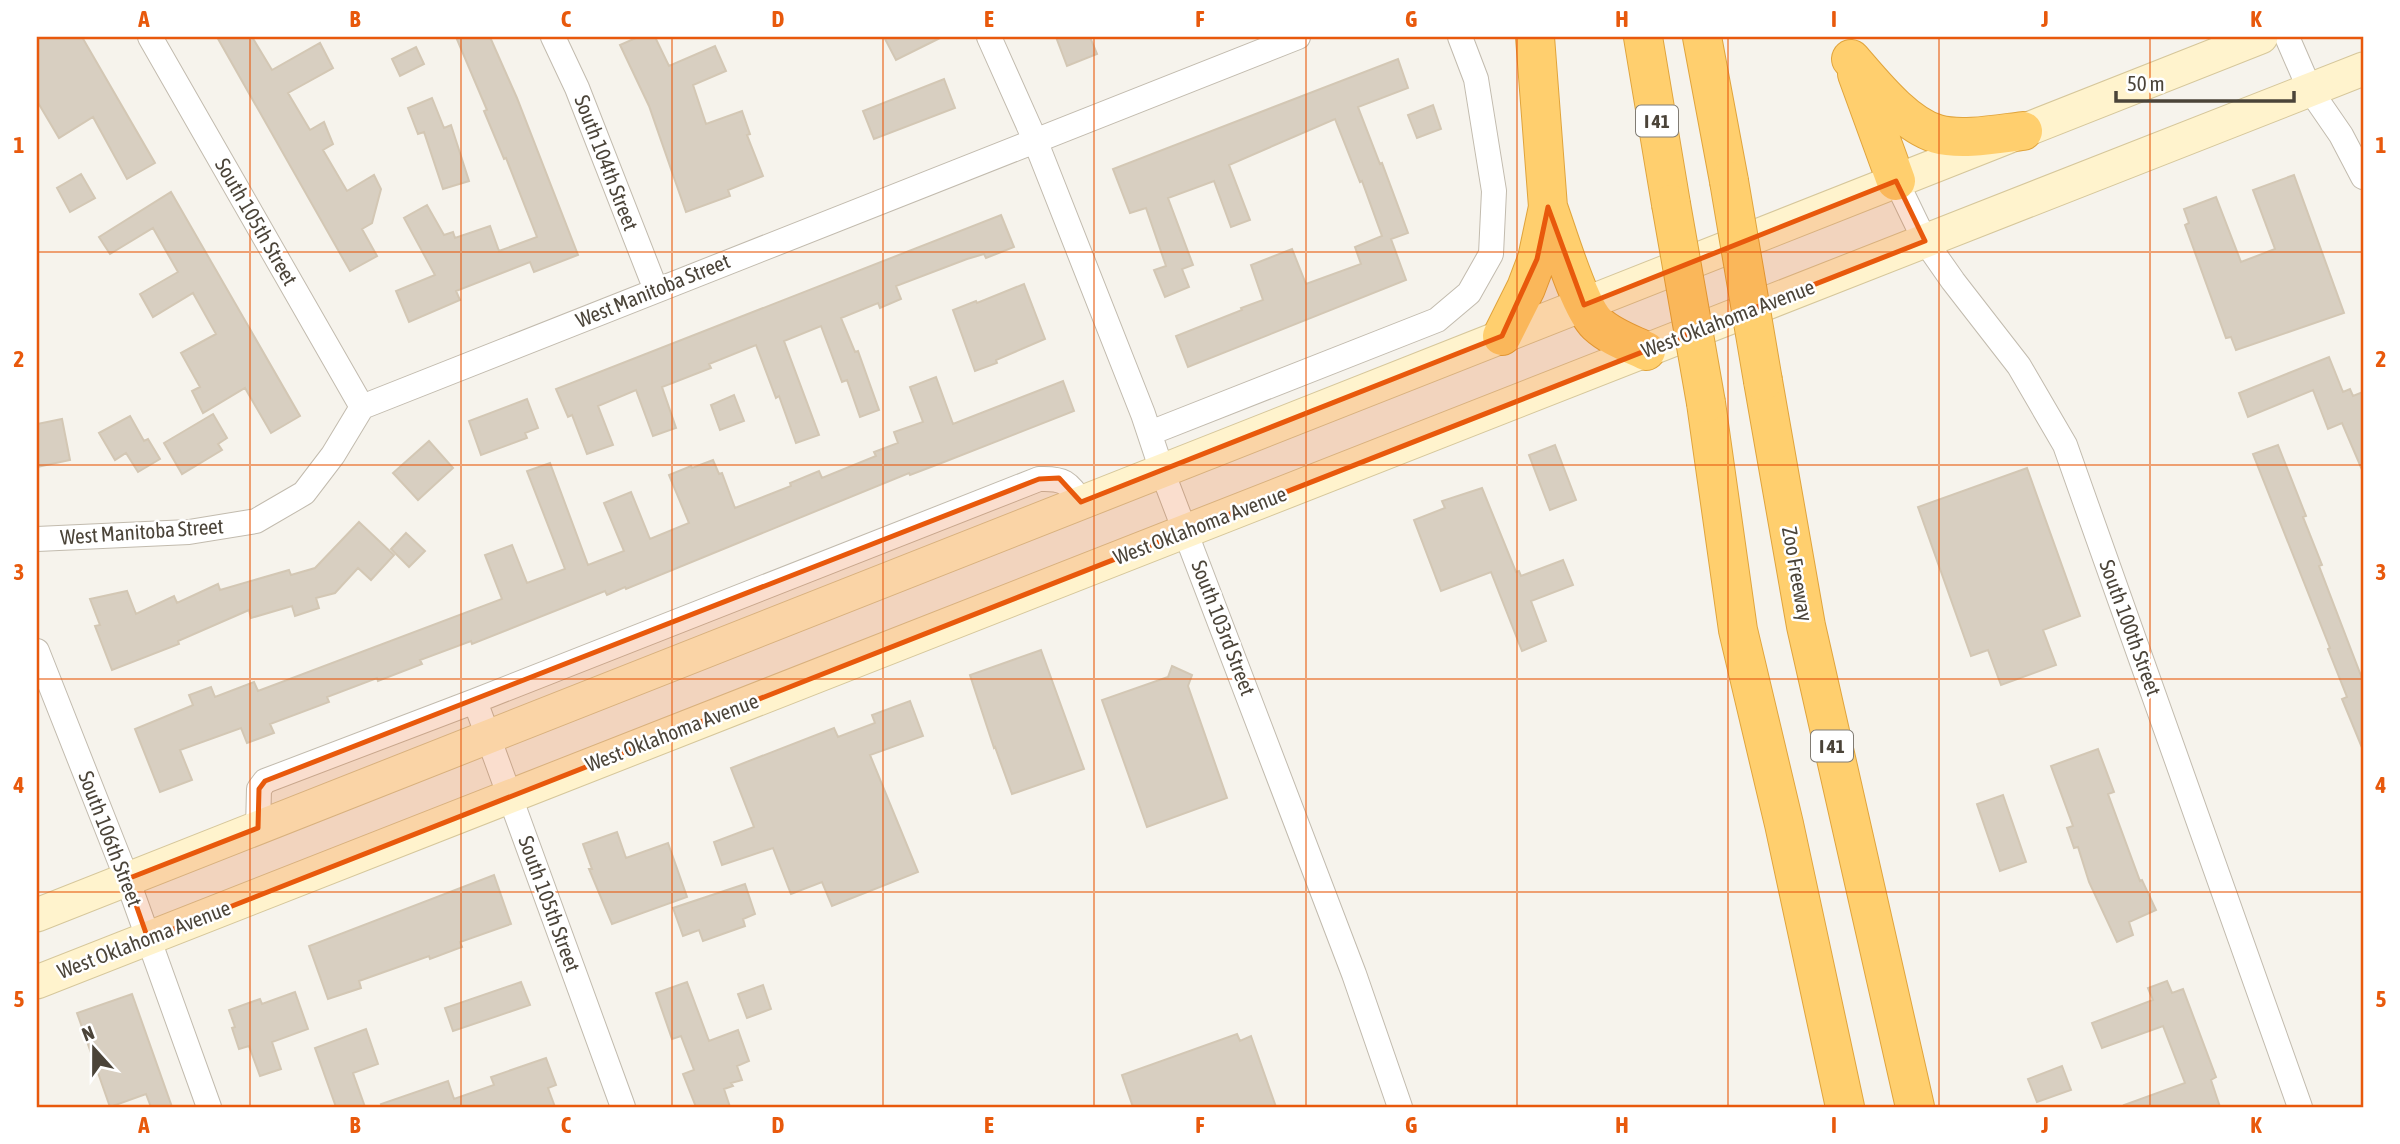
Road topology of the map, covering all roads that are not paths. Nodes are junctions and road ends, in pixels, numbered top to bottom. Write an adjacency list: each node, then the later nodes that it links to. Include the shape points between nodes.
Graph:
1 (150, 37): 24 (street, South 105th Street)
2 (554, 37): 20 (street, South 104th Street)
3 (989, 37): 15 (street, South 103rd Street)
4 (1298, 37): 15 (street, West Manitoba Street)
5 (1460, 37): 25 (street, via 1476,79 1494,191 1491,254 1469,293 1437,320)
6 (1535, 37): 18 (highway)
7 (1643, 37): 42 (highway, I 41, bridge, via 1706,403 1738,629)
8 (1702, 37): 43 (highway, Zoo Freeway / I 41, bridge, via 1806,626)
9 (2261, 37): 14 (main road)
10 (2287, 37): 13 (street)
11 (1847, 48): 14 (highway, via 1882,94 1924,129 1939,135 1979,136); 17 (highway)
12 (2363, 69): 13 (main road, West Oklahoma Avenue)
13 (2310, 90): 16 (street); 19 (main road, West Oklahoma Avenue)
14 (2023, 131): 17 (main road)
15 (1035, 140): 20 (street, West Manitoba Street); 25 (street, South 103rd Street)
16 (2363, 177)
17 (1896, 181): 19 (street, South 100th Street); 21 (main road)
18 (1548, 207): 21 (highway); 22 (highway, via 1537,259)
19 (1925, 241): 23 (main road, West Oklahoma Avenue); 44 (street, South 100th Street, via 2020,366 2065,445)
20 (656, 290): 24 (street, West Manitoba Street)
21 (1584, 305): 22 (main road); 23 (highway, via 1596,323 1614,337)
22 (1502, 336): 26 (main road)
23 (1646, 351): 28 (main road, West Oklahoma Avenue)
24 (362, 407): 29 (street, West Manitoba Street, via 304,494 256,521 189,532)
25 (1150, 433): 26 (street, South 103rd Street)
26 (1162, 471): 27 (main road); 28 (street, South 103rd Street)
27 (1082, 502): 31 (street, via 1059,478 1039,479); 32 (main road)
28 (1187, 531): 33 (main road, West Oklahoma Avenue); 41 (street, South 103rd Street)
29 (37, 539)
30 (37, 651): 35 (street, South 106th Street)
31 (475, 701): 32 (street, South 105th Street); 34 (street, via 265,781 259,789)
32 (487, 737): 33 (street, South 105th Street); 34 (main road)
33 (510, 797): 37 (main road, West Oklahoma Avenue); 40 (street, South 105th Street)
34 (258, 828): 35 (main road)
35 (127, 879): 36 (main road); 37 (street, South 106th Street)
36 (37, 915)
37 (148, 939): 38 (main road, West Oklahoma Avenue); 39 (street, South 106th Street)
38 (37, 982)
39 (209, 1107)
40 (623, 1107)
41 (1400, 1107)
42 (1845, 1107)
43 (1915, 1107)
44 (2300, 1107)

